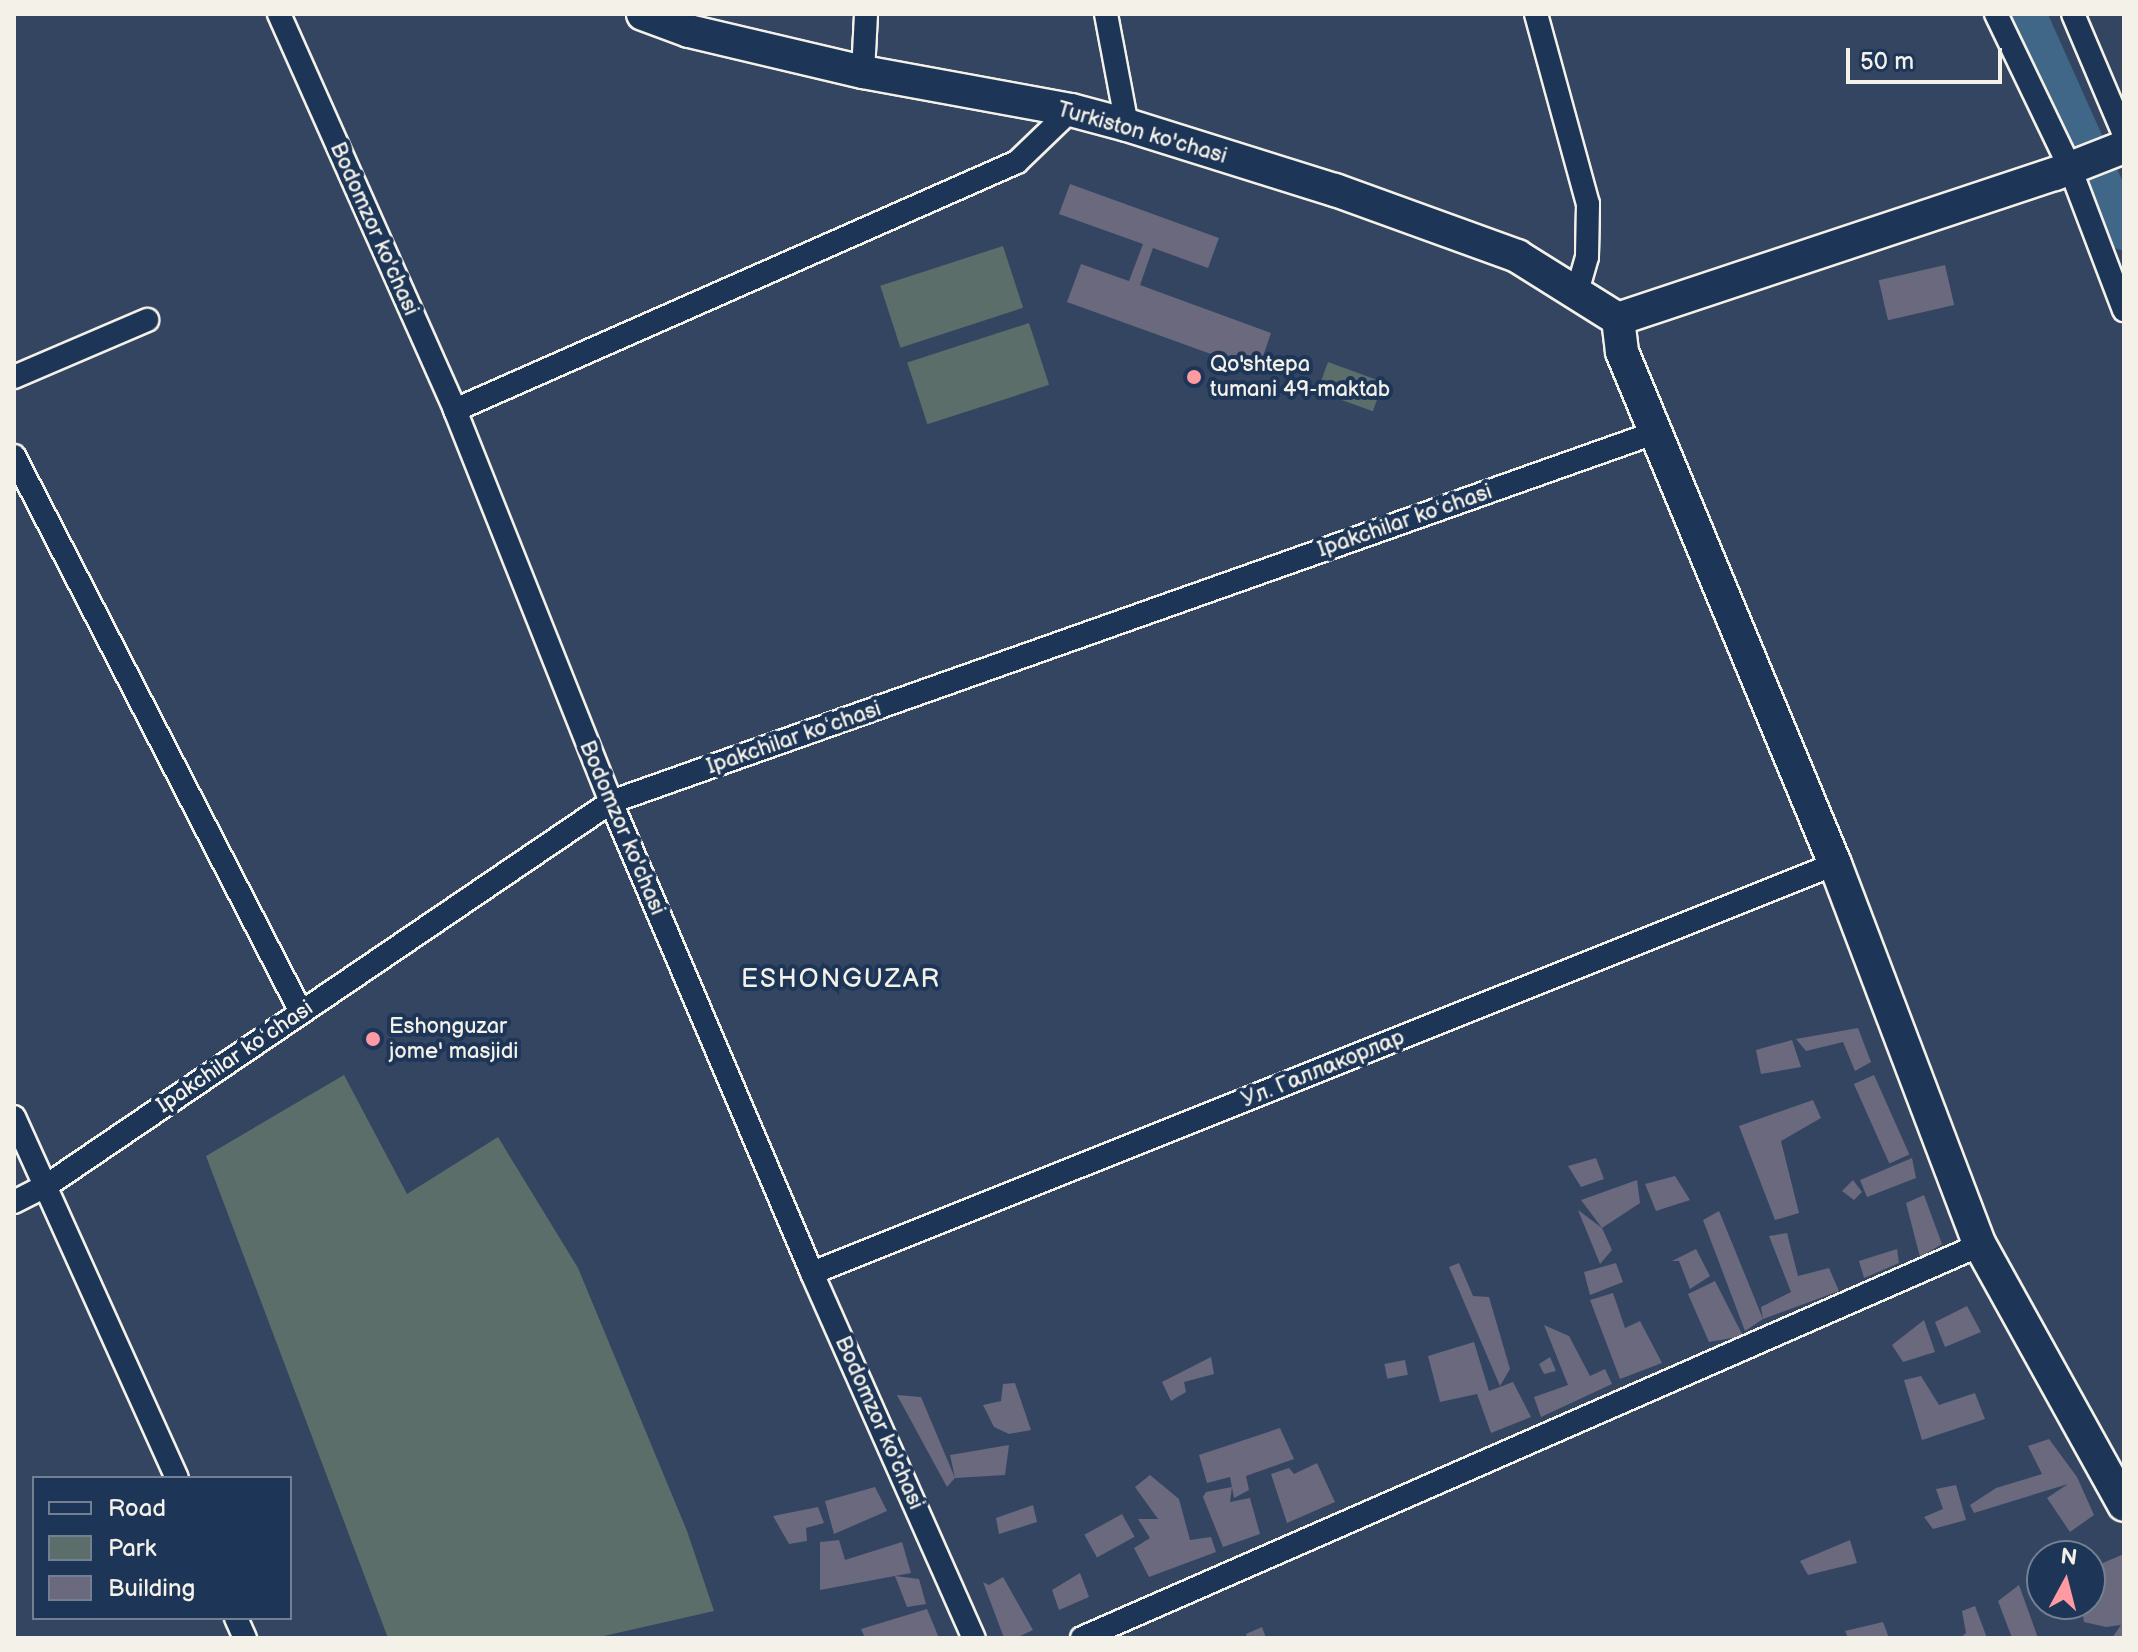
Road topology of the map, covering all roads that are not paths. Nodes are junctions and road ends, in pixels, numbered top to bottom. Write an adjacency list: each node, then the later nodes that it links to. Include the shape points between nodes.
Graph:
1 (279, 14): 19 (street, Bodomzor ko'chasi)
2 (643, 14): 8 (street, Turkiston ko'chasi, via 689,31)
3 (866, 14): 8 (street)
4 (1106, 14): 10 (street)
5 (1536, 14): 14 (street, via 1588,204 1587,257)
6 (1996, 14): 13 (street)
7 (2073, 14): 11 (street)
8 (863, 72): 9 (street, Turkiston ko'chasi)
9 (1071, 110): 10 (street, Turkiston ko'chasi); 19 (street, via 1017,162)
10 (1127, 125): 14 (street, Turkiston ko'chasi, via 1335,190 1517,256)
11 (2124, 134)
12 (2124, 147): 13 (street)
13 (2063, 171): 15 (street); 16 (street)
14 (1577, 291): 16 (street, Turkiston ko'chasi)
15 (2124, 310)
16 (1618, 319): 20 (street, via 1622,352)
17 (147, 320): 18 (street)
18 (14, 377)
19 (455, 410): 22 (street, Bodomzor ko'chasi)
20 (1654, 433): 22 (street, Ipakchilar koʻchasi); 23 (street)
21 (14, 456): 24 (street)
22 (611, 802): 24 (street, Ipakchilar koʻchasi); 29 (street, Bodomzor ko'chasi)
23 (1835, 864): 28 (street); 29 (street, Ул. Галлакорлар)
24 (301, 1012): 26 (street, Ipakchilar koʻchasi)
25 (14, 1117): 26 (street)
26 (46, 1186): 27 (street, Ipakchilar koʻchasi); 30 (street)
27 (14, 1202)
28 (1980, 1245): 31 (street); 33 (street)
29 (812, 1273): 32 (street, Bodomzor ko'chasi)
30 (176, 1476)
31 (2124, 1505)
32 (974, 1638)
33 (1082, 1638)

